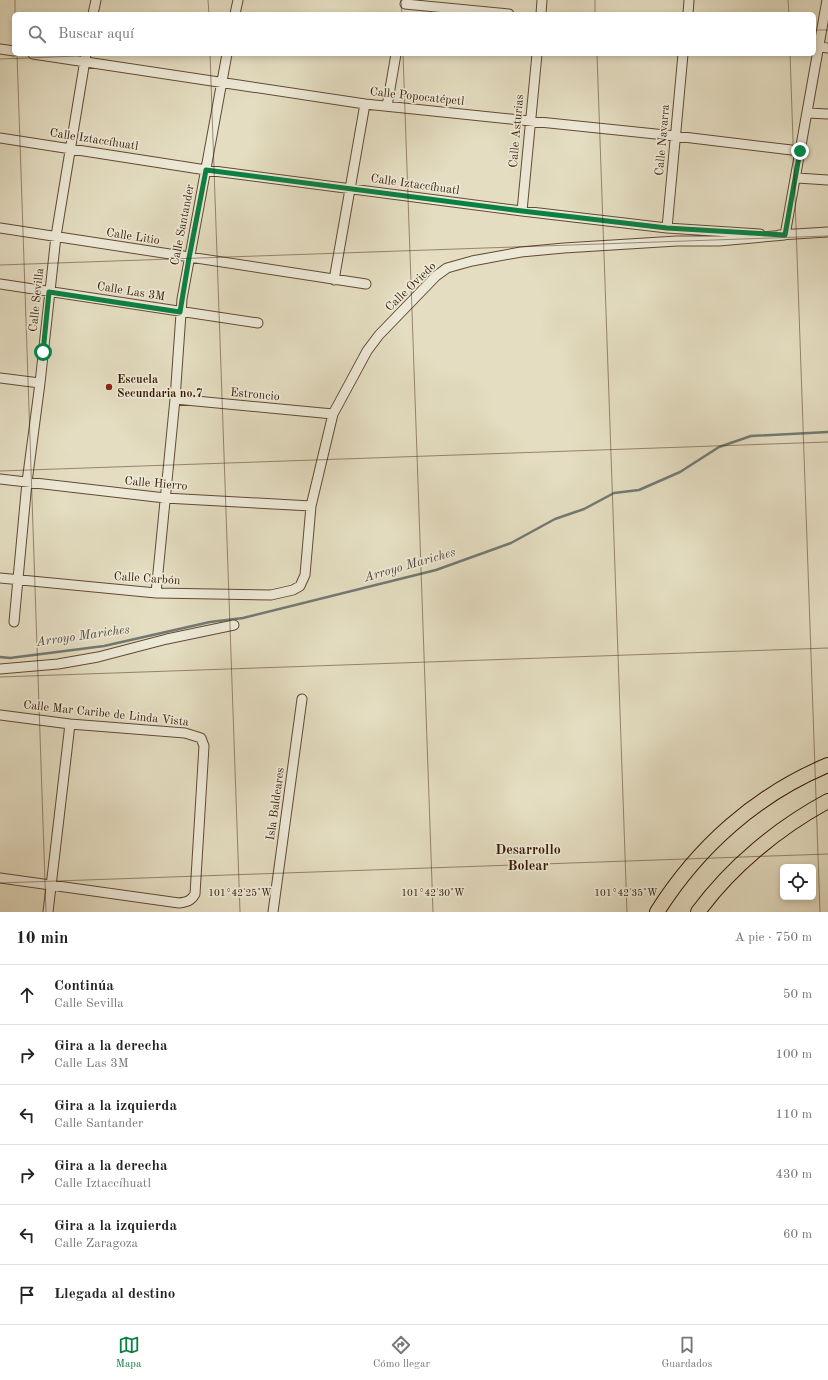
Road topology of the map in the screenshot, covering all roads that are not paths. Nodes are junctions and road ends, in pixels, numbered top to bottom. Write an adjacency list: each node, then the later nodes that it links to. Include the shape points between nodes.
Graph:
1 (96, 0): 7 (street)
2 (238, 0): 8 (street)
3 (542, 0): 11 (street)
4 (689, 0): 12 (street)
5 (827, 0): 13 (street)
6 (405, 2): 9 (street); 10 (street)
7 (93, 12)
8 (235, 12)
9 (403, 12)
10 (492, 12)
11 (541, 12)
12 (688, 12)
13 (820, 47): 25 (street)
14 (0, 49): 15 (street)
15 (12, 51)
16 (59, 56): 21 (street, Calle Popocatépetl)
17 (227, 56): 22 (street, Calle Santander)
18 (396, 56): 24 (street)
19 (536, 56): 27 (street, Calle Asturias)
20 (683, 56): 28 (street, Calle Navarra)
21 (85, 58): 22 (street, Calle Popocatépetl); 30 (street, Calle Sevilla)
22 (222, 82): 23 (street, Calle Popocatépetl); 32 (street, Calle Santander)
23 (365, 104): 24 (street, Calle Popocatépetl); 35 (street)
24 (387, 106): 27 (street, Calle Popocatépetl)
25 (808, 112): 26 (street); 31 (street)
26 (828, 114)
27 (530, 122): 28 (street, Calle Popocatépetl); 36 (street, Calle Asturias)
28 (676, 136): 31 (street, Calle Popocatépetl); 38 (street, Calle Navarra)
29 (0, 138): 30 (street, Calle Iztaccíhuatl)
30 (70, 149): 32 (street, Calle Iztaccíhuatl); 41 (street, Calle Sevilla)
31 (800, 151): 33 (street)
32 (206, 170): 35 (street, Calle Iztaccíhuatl); 42 (street, Calle Santander)
33 (797, 178): 34 (street); 40 (street)
34 (828, 180)
35 (351, 188): 36 (street, Calle Iztaccíhuatl); 43 (street)
36 (522, 211): 38 (street, Calle Iztaccíhuatl)
37 (0, 228): 41 (street, Calle Litio)
38 (667, 228): 40 (street, Calle Iztaccíhuatl)
39 (828, 232): 40 (street, Calle Iztaccíhuatl)
40 (785, 235): 52 (street, Calle Oviedo, via 522,252 447,268 436,276 379,335 367,351)
41 (56, 236): 42 (street, Calle Litio); 46 (street, Calle Sevilla)
42 (189, 258): 43 (street, Calle Litio); 47 (street, Calle Santander)
43 (334, 280): 45 (street, Calle Litio)
44 (0, 284): 46 (street, Calle Las 3M)
45 (366, 284)
46 (49, 292): 47 (street, Calle Las 3M); 50 (street, Calle Sevilla)
47 (180, 312): 48 (street, Calle Las 3M); 51 (street, Calle Santander)
48 (258, 323)
49 (0, 378): 50 (street)
50 (40, 383): 54 (street, Calle Sevilla)
51 (175, 399): 52 (street, Estroncio); 55 (street, Calle Santander)
52 (333, 414): 56 (street, Calle Oviedo)
53 (0, 479): 54 (street, Calle Hierro)
54 (27, 482): 55 (street, Calle Hierro); 58 (street, Calle Sevilla)
55 (165, 498): 56 (street, Calle Hierro); 60 (street, Calle Santander)
56 (311, 506): 59 (street, Calle Oviedo, via 305,575 300,586)
57 (0, 578): 58 (street, Calle Carbón)
58 (19, 580): 60 (street, Calle Carbón); 61 (street, Calle Sevilla)
59 (293, 590): 60 (street, Calle Carbón, via 271,595)
60 (156, 593)
61 (14, 622)
62 (234, 625): 63 (street, via 92,658 45,666)
63 (0, 669)
64 (302, 699): 72 (street, Isla Baldeares)
65 (0, 715): 66 (street, Calle Mar Caribe de Linda Vista)
66 (70, 724): 70 (street); 70 (street, Calle Mar Caribe de Linda Vista, via 184,733 201,738 204,746 196,894 193,899 179,903)
67 (828, 765): 73 (main road, via 796,780 747,811 713,841 684,873)
68 (828, 801): 74 (main road, via 807,813 754,853 712,893)
69 (0, 878): 70 (street)
70 (52, 886): 71 (street)
71 (48, 912)
72 (273, 912)
73 (657, 912)
74 (698, 912)

